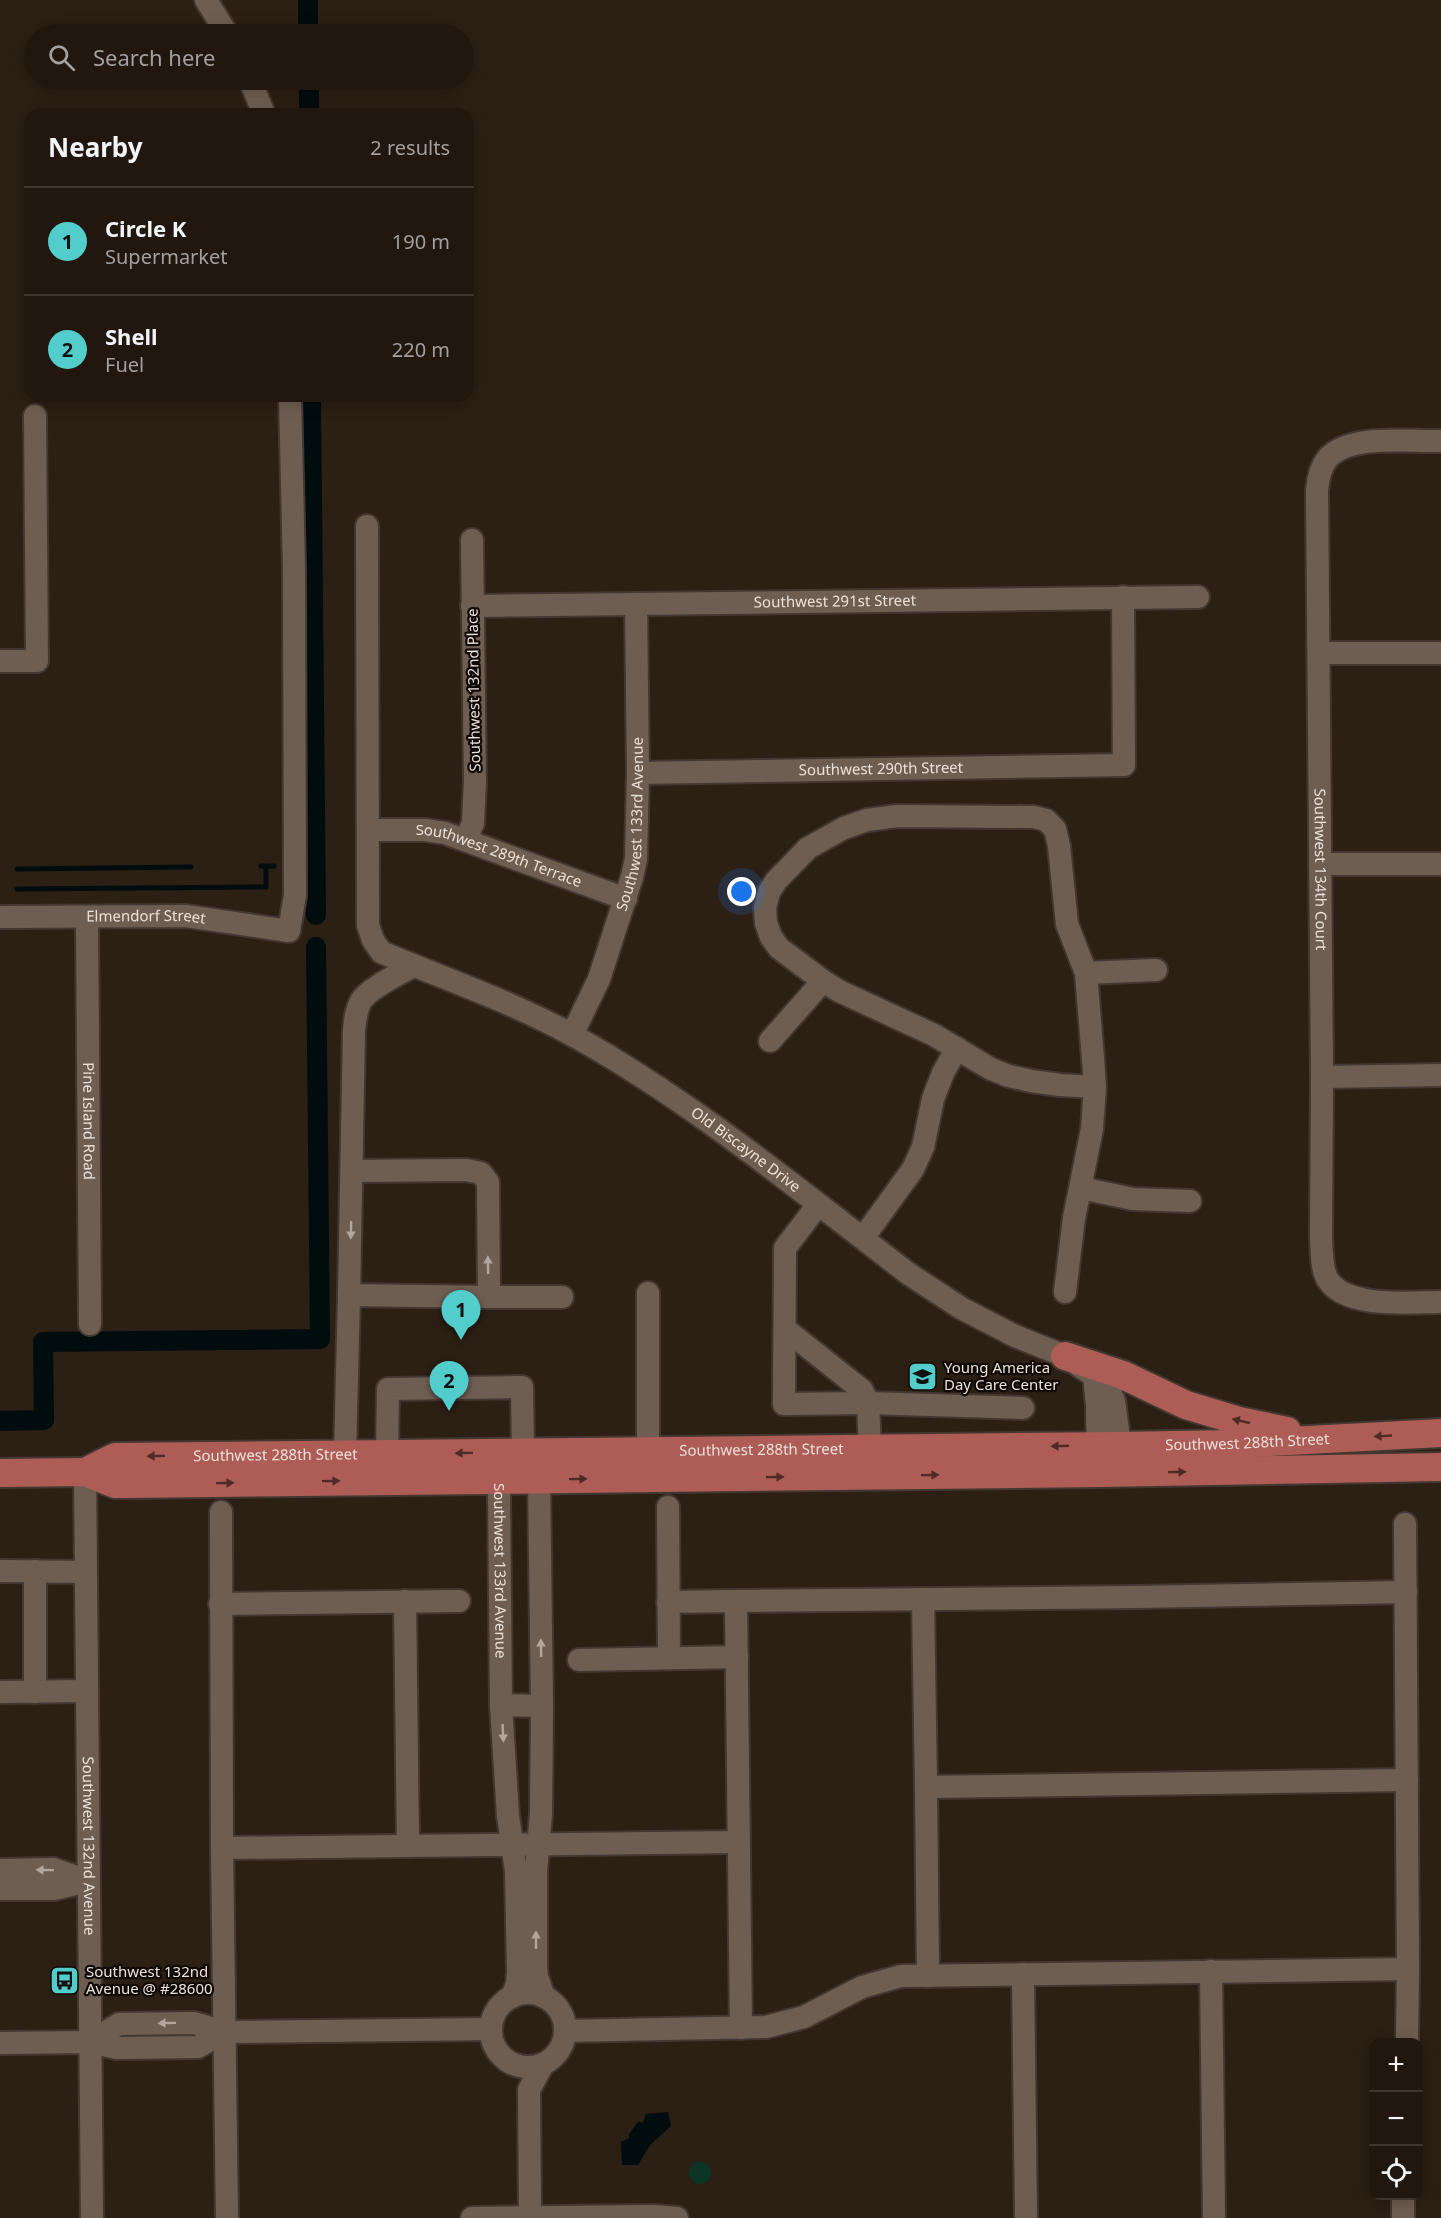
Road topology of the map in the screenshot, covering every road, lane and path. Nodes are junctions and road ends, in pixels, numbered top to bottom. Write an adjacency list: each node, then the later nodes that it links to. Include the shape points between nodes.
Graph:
1 (206, 0): 2 (street)
2 (221, 24)
3 (254, 90): 4 (street)
4 (262, 108)
5 (290, 402): 24 (street, Elmendorf Street, via 295,895 289,931 186,916)
6 (35, 416): 16 (street, via 37,661)
7 (1441, 441): 14 (street, Southwest 134th Court, via 1352,443 1326,460 1317,490)
8 (367, 526): 18 (street)
9 (472, 540): 13 (street, Southwest 132nd Place)
10 (1124, 597): 11 (street, Southwest 291st Street); 12 (street, Southwest 291st Street); 17 (street, Southwest 290th Street, via 1124,765)
11 (1198, 597)
12 (636, 604): 13 (street, Southwest 291st Street); 17 (street, Southwest 133rd Avenue)
13 (472, 606): 19 (street, Southwest 132nd Place, via 475,798 473,823)
14 (1319, 653): 15 (street); 20 (street, Southwest 134th Court)
15 (1441, 653)
16 (0, 661)
17 (638, 773): 22 (street, Southwest 133rd Avenue, via 637,843)
18 (369, 830): 19 (street, Southwest 289th Terrace, via 425,830); 25 (street, Old Biscayne Drive, via 368,925 381,952)
19 (466, 839): 22 (street, Southwest 289th Terrace)
20 (1320, 864): 21 (street); 33 (street, Southwest 134th Court)
21 (1441, 864)
22 (626, 899): 29 (street, Southwest 133rd Avenue, via 599,979)
23 (0, 917): 24 (street, Elmendorf Street)
24 (87, 917): 46 (street, Pine Island Road)
25 (414, 966): 29 (street, Old Biscayne Drive); 35 (street, via 367,994 356,1014)
26 (1156, 970): 27 (street)
27 (1086, 973): 28 (street, via 1067,924 1055,829 1046,820 897,816 867,820 816,843 789,866 769,892 765,908 771,937 779,948); 34 (street)
28 (823, 981): 30 (street); 31 (street)
29 (572, 1035): 38 (street, Old Biscayne Drive, via 680,1103)
30 (770, 1041)
31 (957, 1048): 34 (street, via 1009,1076); 39 (street, via 933,1099 923,1147 913,1169)
32 (1441, 1075): 33 (street)
33 (1322, 1077): 45 (street, Southwest 134th Court, via 1320,1239 1328,1279 1345,1294 1360,1299)
34 (1095, 1087): 36 (street)
35 (352, 1171): 42 (street, one-way to 42); 43 (street, one-way to 35, via 488,1182 481,1173)
36 (1081, 1188): 37 (street, via 1133,1199); 40 (street)
37 (1190, 1202)
38 (818, 1205): 39 (street, Old Biscayne Drive); 47 (street, via 784,1248)
39 (862, 1239): 48 (street, Old Biscayne Drive, via 961,1308)
40 (1065, 1292)
41 (648, 1293): 54 (street)
42 (349, 1295): 43 (street); 55 (street)
43 (489, 1297): 44 (street)
44 (562, 1297)
45 (1441, 1302)
46 (90, 1324)
47 (784, 1329): 49 (street, via 862,1390); 49 (street, via 784,1404)
48 (1065, 1356): 52 (main road, one-way to 48, via 1186,1406 1124,1375); 57 (street, Old Biscayne Drive, via 1094,1376 1114,1401)
49 (868, 1403): 50 (street); 58 (street)
50 (1023, 1408)
51 (1441, 1433): 52 (main road, Southwest 288th Street, one-way to 52)
52 (1318, 1440): 57 (main road, Southwest 288th Street)
53 (523, 1452): 54 (main road, Southwest 288th Street); 56 (main road, Southwest 288th Street, one-way to 56); 56 (street, via 522,1386 388,1389); 62 (street, Southwest 133rd Avenue); 63 (street)
54 (648, 1452): 58 (main road, Southwest 288th Street)
55 (345, 1454): 56 (main road, Southwest 288th Street); 60 (main road, Southwest 288th Street, one-way to 60, via 115,1457)
56 (387, 1454)
57 (1108, 1459): 58 (main road, Southwest 288th Street); 59 (main road, Southwest 288th Street, one-way to 59)
58 (871, 1462): 63 (main road, Southwest 288th Street, one-way to 58)
59 (1441, 1467)
60 (85, 1472): 61 (main road, Southwest 288th Street); 62 (main road, Southwest 288th Street, one-way to 62, via 115,1484); 69 (street, Southwest 132nd Avenue)
61 (0, 1473)
62 (499, 1479): 63 (main road, Southwest 288th Street); 83 (street, Southwest 133rd Avenue)
63 (539, 1479): 84 (street, one-way to 63)
64 (668, 1507): 75 (street)
65 (221, 1512): 76 (street)
66 (1405, 1524): 70 (street)
67 (0, 1571): 68 (street)
68 (35, 1571): 69 (street); 82 (street)
69 (85, 1572): 80 (street, Southwest 132nd Avenue)
70 (1406, 1592): 71 (street); 85 (street)
71 (923, 1599): 74 (street); 86 (street)
72 (405, 1601): 73 (street); 76 (street); 90 (street)
73 (459, 1601)
74 (736, 1601): 75 (street); 77 (street)
75 (668, 1602): 78 (street)
76 (220, 1604): 91 (street)
77 (736, 1657): 78 (street); 87 (street)
78 (669, 1658): 79 (street)
79 (579, 1660)
80 (87, 1691): 82 (street); 93 (street, Southwest 132nd Avenue)
81 (0, 1692): 82 (street)
82 (35, 1692)
83 (501, 1705): 84 (street); 88 (street, Southwest 133rd Avenue, one-way to 88)
84 (542, 1706): 89 (street)
85 (1407, 1780): 86 (street); 95 (street)
86 (926, 1787): 98 (street)
87 (738, 1842): 89 (street); 101 (street)
88 (512, 1845): 89 (street); 90 (street); 99 (street, Southwest 133rd Avenue, via 518,1968)
89 (538, 1845): 100 (street, one-way to 89, via 536,1967)
90 (408, 1846): 91 (street)
91 (222, 1848): 104 (street)
92 (0, 1870): 93 (street, one-way to 92, via 54,1869)
93 (88, 1881): 94 (street, via 54,1889); 106 (street, Southwest 132nd Avenue)
94 (0, 1889)
95 (1408, 1969): 96 (street); 105 (street)
96 (1211, 1971): 97 (street); 118 (street)
97 (1023, 1974): 98 (street); 117 (street)
98 (928, 1976): 101 (street, via 881,1980 785,2024)
99 (512, 1997): 100 (street); 102 (street, via 497,2010)
100 (544, 1997): 103 (street, via 560,2011)
101 (741, 2028): 103 (street)
102 (491, 2029): 104 (street); 108 (street, via 496,2050)
103 (565, 2031): 109 (street, via 556,2054)
104 (224, 2032): 106 (street, via 194,2023 119,2024); 114 (street)
105 (1407, 2038)
106 (90, 2042): 107 (street); 113 (street, Southwest 132nd Avenue)
107 (0, 2043)
108 (514, 2064): 109 (street); 110 (street)
109 (543, 2064): 110 (street)
110 (529, 2090): 112 (street)
111 (1403, 2200): 119 (street)
112 (530, 2217): 115 (street); 116 (street)
113 (92, 2218)
114 (227, 2218)
115 (472, 2218)
116 (677, 2218)
117 (1026, 2218)
118 (1214, 2218)
119 (1403, 2218)

